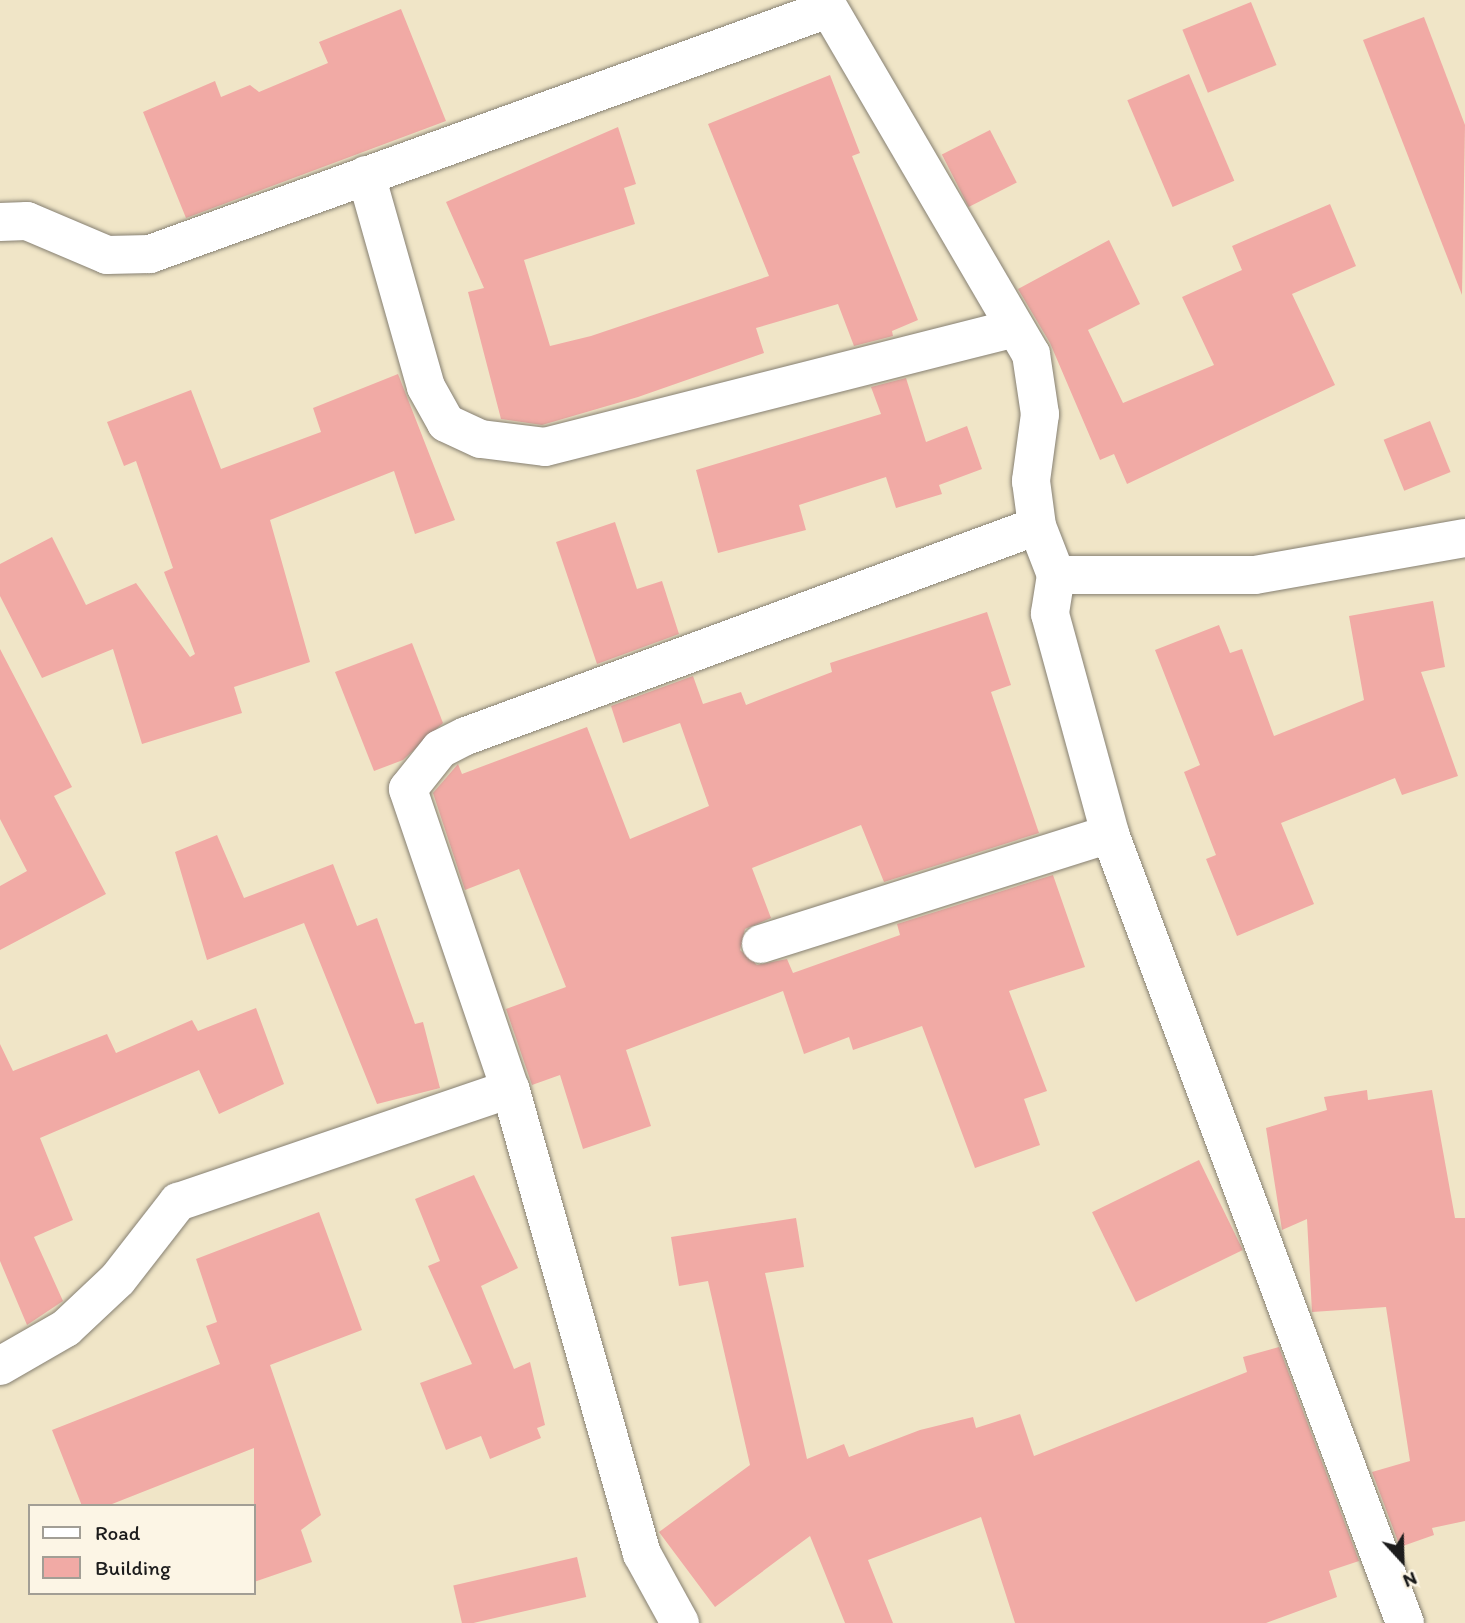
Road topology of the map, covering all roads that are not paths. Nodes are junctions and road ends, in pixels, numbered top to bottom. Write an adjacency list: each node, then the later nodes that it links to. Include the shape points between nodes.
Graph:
1 (826, 4): 2 (street); 4 (street)
2 (366, 175): 3 (street, via 150,254 107,256 27,221); 4 (street, via 426,387 446,423 481,439 545,447)
3 (0, 222)
4 (1014, 328): 5 (street, via 1031,354 1040,414 1031,481)
5 (1037, 526): 7 (street); 10 (street, via 440,749 408,789)
6 (1465, 538): 7 (street, via 1255,575)
7 (1056, 575): 8 (street, via 1050,614)
8 (1111, 834): 9 (street); 13 (street)
9 (761, 944)
10 (510, 1089): 11 (street, via 178,1202 118,1279 66,1328); 12 (street, via 642,1554)
11 (0, 1366)
12 (680, 1623)
13 (1405, 1623)

